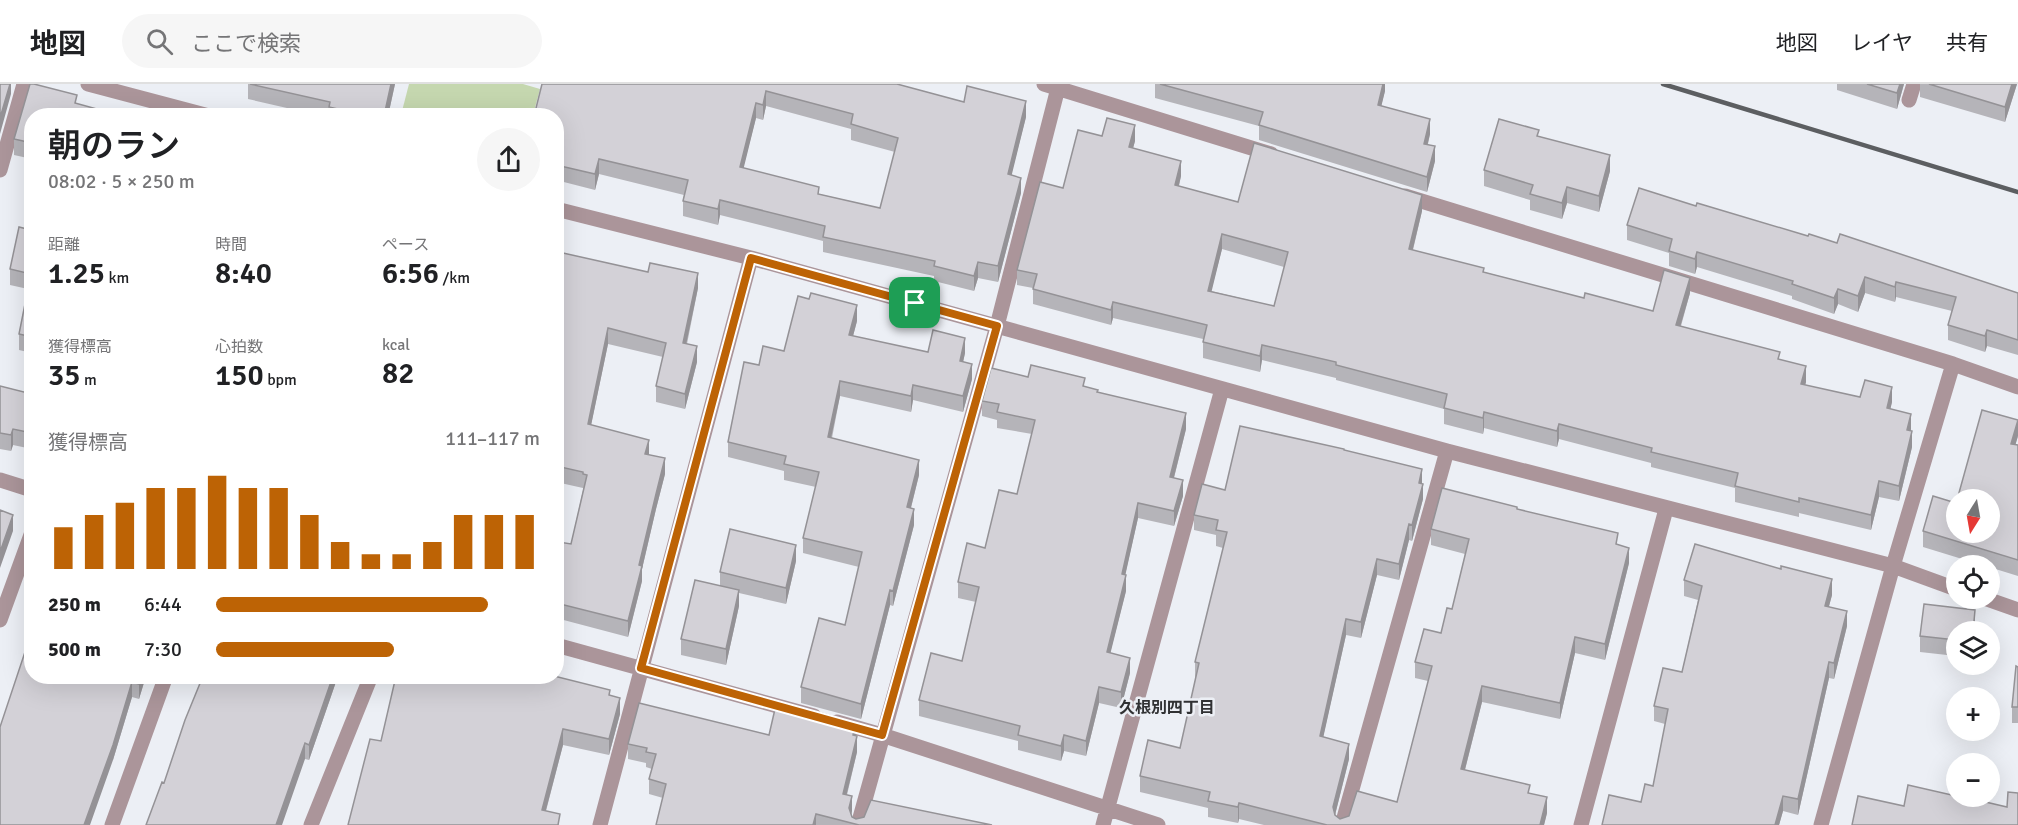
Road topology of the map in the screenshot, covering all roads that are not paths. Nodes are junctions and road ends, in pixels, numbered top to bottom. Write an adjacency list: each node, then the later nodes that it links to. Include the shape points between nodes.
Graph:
1 (24, 84): 8 (street)
2 (88, 84): 6 (street)
3 (1914, 84): 5 (street)
4 (1051, 86): 7 (street); 12 (street)
5 (1910, 100)
6 (179, 108)
7 (1285, 158)
8 (0, 170)
9 (1386, 190): 13 (street)
10 (564, 211): 11 (street)
11 (751, 258): 12 (street); 27 (street)
12 (997, 326): 15 (street); 30 (street)
13 (1953, 364): 14 (street); 21 (street)
14 (2018, 387)
15 (1222, 389): 16 (street); 31 (street)
16 (1447, 451): 19 (street); 38 (street)
17 (0, 480): 18 (street)
18 (24, 488)
19 (1666, 509): 21 (street); 39 (street)
20 (24, 554): 25 (street)
21 (1893, 566): 22 (street); 40 (street)
22 (1946, 585)
23 (2000, 604): 24 (street)
24 (2018, 610)
25 (0, 620)
26 (564, 647): 27 (street)
27 (641, 668): 30 (street); 34 (street)
28 (163, 684): 32 (street)
29 (368, 684): 33 (street)
30 (882, 735): 31 (street); 35 (street)
31 (1108, 808): 36 (street); 37 (street)
32 (112, 825)
33 (311, 825)
34 (600, 825)
35 (858, 825)
36 (1103, 825)
37 (1158, 825)
38 (1342, 825)
39 (1581, 825)
40 (1821, 825)

